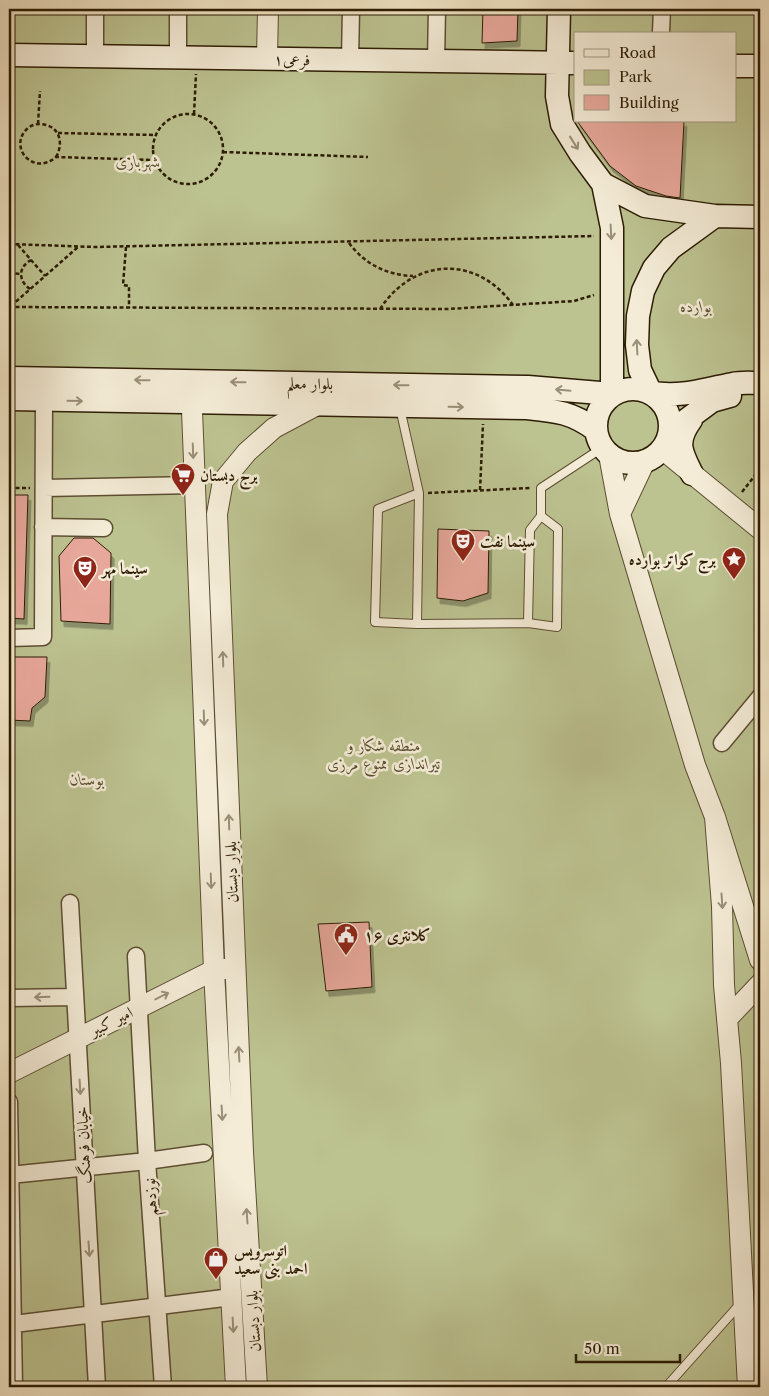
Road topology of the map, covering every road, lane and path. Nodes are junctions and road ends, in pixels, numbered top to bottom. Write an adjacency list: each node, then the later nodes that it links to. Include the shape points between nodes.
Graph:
1 (95, 9): 10 (street)
2 (178, 9): 11 (street)
3 (268, 9): 12 (street)
4 (351, 9): 13 (street)
5 (437, 9): 14 (street)
6 (559, 9): 15 (main road)
7 (662, 9): 8 (street)
8 (661, 32)
9 (9, 55): 10 (main road, فرعی۱)
10 (95, 56): 11 (main road, فرعی۱)
11 (188, 57): 12 (main road, فرعی۱); 19 (path)
12 (267, 58): 13 (main road, فرعی۱)
13 (350, 60): 14 (main road, فرعی۱)
14 (436, 61): 15 (main road, فرعی۱)
15 (566, 63): 27 (main road, one-way to 27, via 557,96 562,124)
16 (736, 66): 17 (main road)
17 (760, 66)
18 (40, 91): 20 (path)
19 (194, 114): 22 (path, via 171,118); 23 (path, via 216,127)
20 (38, 124): 21 (path, via 49,126); 24 (path, via 22,135 20,148 23,154 38,164)
21 (58, 133): 22 (path); 24 (path, via 61,145)
22 (156, 135): 26 (path, via 152,152)
23 (223, 152): 25 (path); 26 (path, via 211,175 196,183 170,180)
24 (56, 157): 26 (path)
25 (368, 157)
26 (154, 160)
27 (603, 184): 28 (main road, via 645,206); 41 (main road, one-way to 41, via 612,228)
28 (716, 216): 29 (main road); 50 (main road, one-way to 28, via 640,370 637,345 643,290 654,268 671,248)
29 (760, 217)
30 (349, 243): 33 (path, via 594,235); 35 (path); 40 (path, via 373,266 393,274)
31 (9, 244): 32 (path)
32 (18, 244): 34 (path); 36 (path)
33 (594, 245)
34 (79, 246): 35 (path); 39 (path)
35 (126, 247): 45 (path, via 123,285 129,286)
36 (31, 260): 38 (path); 39 (path)
37 (9, 273): 38 (path)
38 (21, 274): 42 (path, via 23,283)
39 (45, 276): 42 (path)
40 (414, 276): 43 (path, via 437,269 471,272 486,278); 46 (path, via 395,290)
41 (612, 289): 43 (path, via 574,301); 51 (main road)
42 (30, 290): 44 (path)
43 (514, 305): 46 (path, via 448,309)
44 (9, 307): 45 (path)
45 (129, 308): 46 (path)
46 (380, 308)
47 (9, 378): 49 (main road, بلوار معلم, one-way to 47)
48 (760, 383): 50 (main road, via 734,383 687,394)
49 (191, 392): 51 (main road, بلوار معلم, one-way to 49, via 528,387); 54 (main road, بلوار معلم, one-way to 49); 55 (main road, بلوار معلم); 63 (street, بلوار دبستان, one-way to 63)
50 (651, 393): 51 (main road, via 623,390); 60 (main road, via 667,413)
51 (612, 394): 59 (main road, via 597,417)
52 (760, 395): 58 (main road, via 734,395 712,400)
53 (9, 400): 54 (main road, بلوار معلم)
54 (44, 400): 65 (street)
55 (319, 404): 56 (main road, بلوار معلم); 84 (street, بلوار دبستان, one-way to 55, via 217,514 223,481 247,452 274,428)
56 (399, 406): 57 (main road, بلوار معلم, one-way to 57); 68 (lane)
57 (483, 407): 59 (main road, بلوار معلم, via 562,412 580,419); 67 (path)
58 (700, 409): 60 (main road); 62 (main road, via 684,429 680,442)
59 (603, 444): 60 (main road, via 621,461 634,463); 66 (lane); 70 (street)
60 (659, 448): 62 (street); 70 (street)
61 (760, 469): 69 (path)
62 (692, 474): 69 (street)
63 (195, 485): 65 (street); 85 (street, بلوار دبستان, one-way to 85)
64 (9, 488): 65 (path)
65 (44, 488): 72 (street)
66 (541, 488): 67 (path); 71 (lane)
67 (480, 490): 68 (path)
68 (419, 493): 75 (lane); 75 (lane, via 378,509 375,613 375,622)
69 (731, 505): 74 (street)
70 (620, 514): 80 (street, via 695,765)
71 (541, 516): 76 (lane, via 530,530); 76 (lane, via 558,529 557,627)
72 (43, 527): 73 (street); 77 (street, via 43,637)
73 (104, 528)
74 (760, 529)
75 (417, 624): 76 (lane)
76 (528, 624)
77 (9, 638)
78 (760, 697): 79 (street)
79 (722, 743)
80 (715, 817): 83 (street); 90 (street, one-way to 90)
81 (70, 903): 87 (street, خیابان فرهنگ)
82 (136, 956): 89 (street, نوزدهم)
83 (760, 960)
84 (235, 969): 85 (street); 108 (street, بلوار دبستان, one-way to 84)
85 (214, 970): 89 (street, امیر کبیر, one-way to 85); 98 (street, بلوار دبستان, one-way to 98)
86 (760, 984): 90 (street)
87 (75, 996): 88 (street, one-way to 88); 91 (street, خیابان فرهنگ)
88 (9, 998)
89 (140, 1007): 91 (street, امیر کبیر); 95 (street, نوزدهم)
90 (727, 1019): 100 (street)
91 (77, 1038): 92 (street, امیر کبیر); 96 (street, خیابان فرهنگ, one-way to 96)
92 (9, 1073)
93 (9, 1102): 97 (street)
94 (204, 1153): 95 (street)
95 (147, 1161): 96 (street); 101 (street, نوزدهم)
96 (84, 1168): 97 (street); 102 (street, خیابان فرهنگ, one-way to 102)
97 (10, 1175): 99 (street)
98 (232, 1297): 101 (street); 107 (street, بلوار دبستان, one-way to 107)
99 (11, 1300): 103 (street)
100 (743, 1301): 109 (lane); 110 (street)
101 (157, 1306): 102 (street); 106 (street, نوزدهم)
102 (93, 1314): 103 (street); 105 (street, خیابان فرهنگ)
103 (14, 1324): 104 (street)
104 (14, 1387)
105 (96, 1387)
106 (163, 1387)
107 (236, 1387)
108 (257, 1387)
109 (666, 1387)
110 (748, 1387)

